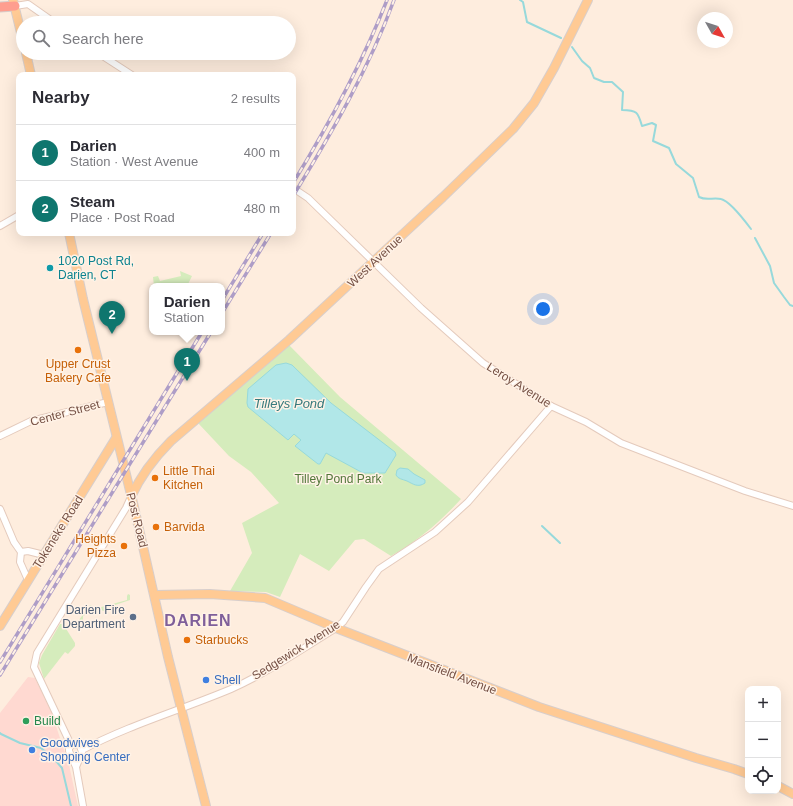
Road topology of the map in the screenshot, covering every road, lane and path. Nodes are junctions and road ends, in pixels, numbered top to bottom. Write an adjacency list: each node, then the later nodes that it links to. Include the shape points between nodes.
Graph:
1 (588, 0): 14 (main road, West Avenue, via 534,103 508,134)
2 (14, 3): 3 (highway); 4 (main road); 5 (street, via 28,4)
3 (0, 7)
4 (17, 16)
5 (45, 16)
6 (28, 60): 8 (main road)
7 (109, 60): 9 (street)
8 (30, 72)
9 (127, 72)
10 (296, 190): 14 (street, Leroy Avenue, via 308,198)
11 (16, 217): 12 (street)
12 (0, 226)
13 (70, 236): 15 (main road, Post Road, via 82,299)
14 (373, 262): 16 (street, Leroy Avenue, via 483,363); 19 (main road, West Avenue, via 289,340 171,441 142,476)
15 (108, 402): 17 (street, Center Street, via 31,421); 18 (main road, Post Road)
16 (551, 406): 20 (street, Leroy Avenue, via 586,422 621,443 745,491); 27 (street, Sedgewick Avenue, via 468,502 435,532 379,569 343,622)
17 (0, 436)
18 (116, 438): 19 (main road, Post Road); 23 (main road, Tokeneke Road)
19 (131, 497): 25 (main road, Post Road); 29 (street, via 37,653 34,667)
20 (793, 506)
21 (0, 509): 22 (street)
22 (21, 552): 23 (street); 24 (street, via 20,562)
23 (44, 555): 24 (main road, Tokeneke Road)
24 (28, 580): 26 (main road, Tokeneke Road)
25 (155, 595): 27 (main road, Mansfield Avenue, via 210,594 265,598); 28 (main road, Post Road)
26 (0, 626)
27 (336, 628): 28 (street, Sedgewick Avenue, via 272,667); 33 (main road, Mansfield Avenue, via 539,708)
28 (181, 710): 30 (street, Sedgewick Avenue, via 104,739); 37 (main road, Post Road)
29 (71, 745): 30 (street, via 80,746); 31 (street, via 68,751)
30 (81, 752): 31 (street, via 76,757); 32 (street)
31 (72, 756): 32 (street)
32 (76, 767): 36 (street)
33 (745, 773)
34 (781, 788): 35 (main road)
35 (793, 794)
36 (84, 806)
37 (206, 806)

